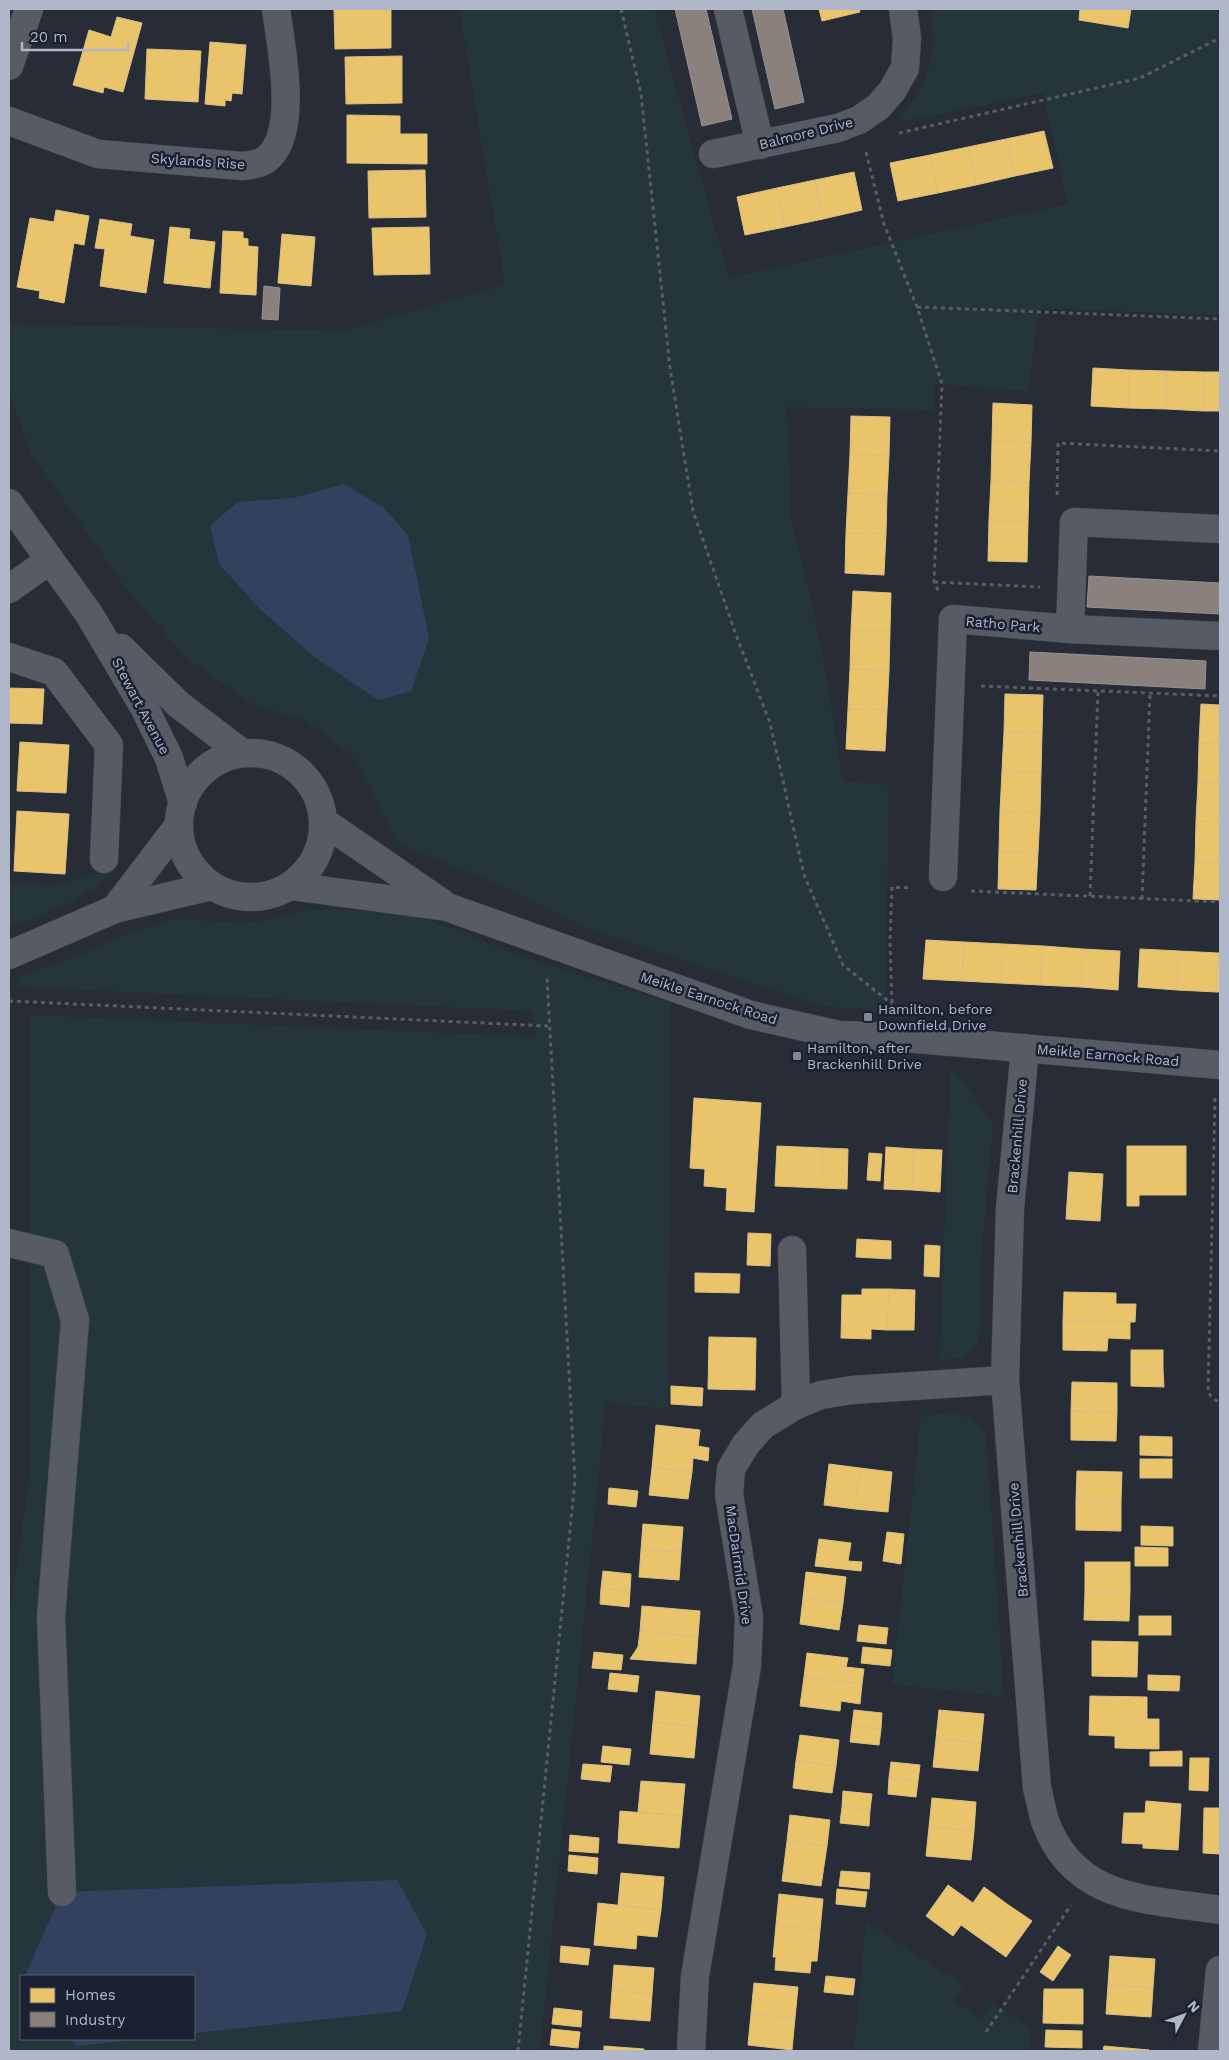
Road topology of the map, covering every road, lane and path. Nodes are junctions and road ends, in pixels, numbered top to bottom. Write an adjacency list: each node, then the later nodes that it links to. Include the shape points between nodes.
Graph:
1 (29, 9): 7 (street)
2 (276, 9): 9 (street, Skylands Rise, via 284,71 283,132 278,147 269,158 258,164 242,166 98,154)
3 (621, 9): 32 (path, via 641,94 670,368 693,511 770,722 804,875 843,966 892,1004 892,887)
4 (728, 9): 11 (street)
5 (903, 9): 8 (street, Balmore Drive, via 907,38 905,68 878,107)
6 (1220, 38): 10 (path, via 1140,78)
7 (9, 66)
8 (859, 120): 11 (street, Balmore Drive, via 838,128); 13 (path, via 884,224)
9 (9, 121)
10 (892, 134)
11 (760, 145): 12 (street, Balmore Drive)
12 (713, 154)
13 (917, 307): 14 (path); 20 (path, via 942,384 934,582)
14 (1220, 319)
15 (9, 503): 17 (street, Stewart Avenue)
16 (1220, 529): 21 (street, via 1074,522)
17 (50, 560): 18 (street); 19 (street, Stewart Avenue)
18 (9, 590)
19 (89, 614): 28 (street, Stewart Avenue, via 178,704); 29 (street, Stewart Avenue, via 169,758)
20 (953, 619): 21 (street, Ratho Park); 24 (street, Ratho Park)
21 (1070, 629): 22 (street, Ratho Park)
22 (1220, 636)
23 (9, 657): 31 (street, via 54,672 109,744)
24 (950, 684): 25 (path); 32 (street, Ratho Park)
25 (1098, 691): 26 (path); 35 (path)
26 (1150, 693): 27 (path); 36 (path)
27 (1220, 696)
28 (242, 753): 29 (street, via 214,763 193,782); 30 (street, via 281,759 298,770 311,784 320,802)
29 (181, 814): 33 (street, via 183,849 194,870); 39 (street)
30 (324, 822): 34 (street, via 320,847 309,869); 38 (street, Meikle Earnock Road)
31 (104, 859)
32 (943, 883): 35 (path)
33 (212, 886): 34 (street, via 238,896 265,896); 39 (street)
34 (291, 886): 38 (street, Meikle Earnock Road)
35 (1090, 896): 36 (path)
36 (1142, 899): 37 (path)
37 (1220, 902)
38 (447, 907): 40 (street, Meikle Earnock Road)
39 (115, 909): 41 (street)
40 (547, 942): 43 (path); 44 (street, Meikle Earnock Road, via 751,1015 839,1035)
41 (9, 955)
42 (9, 1001): 43 (path)
43 (548, 1026): 56 (path, via 575,1480)
44 (1025, 1048): 45 (street, Meikle Earnock Road); 48 (street, Brackenhill Drive, via 1010,1210)
45 (1218, 1065): 49 (path, via 1208,1393)
46 (9, 1244): 52 (street, via 55,1254 75,1320 51,1617)
47 (792, 1250): 50 (street)
48 (1005, 1380): 50 (street, MacDairmid Drive, via 852,1390 821,1395); 51 (street, Brackenhill Drive, via 1037,1788 1046,1822 1062,1854)
49 (1220, 1404)
50 (796, 1406): 57 (street, MacDairmid Drive, via 763,1425 746,1444 731,1469 729,1494 749,1617 747,1666 695,1976)
51 (1088, 1880): 53 (street, Brackenhill Drive, via 1117,1894); 55 (path)
52 (62, 1892)
53 (1220, 1910)
54 (1220, 1970): 58 (street)
55 (986, 2032)
56 (518, 2051)
57 (691, 2051)
58 (1212, 2051)

